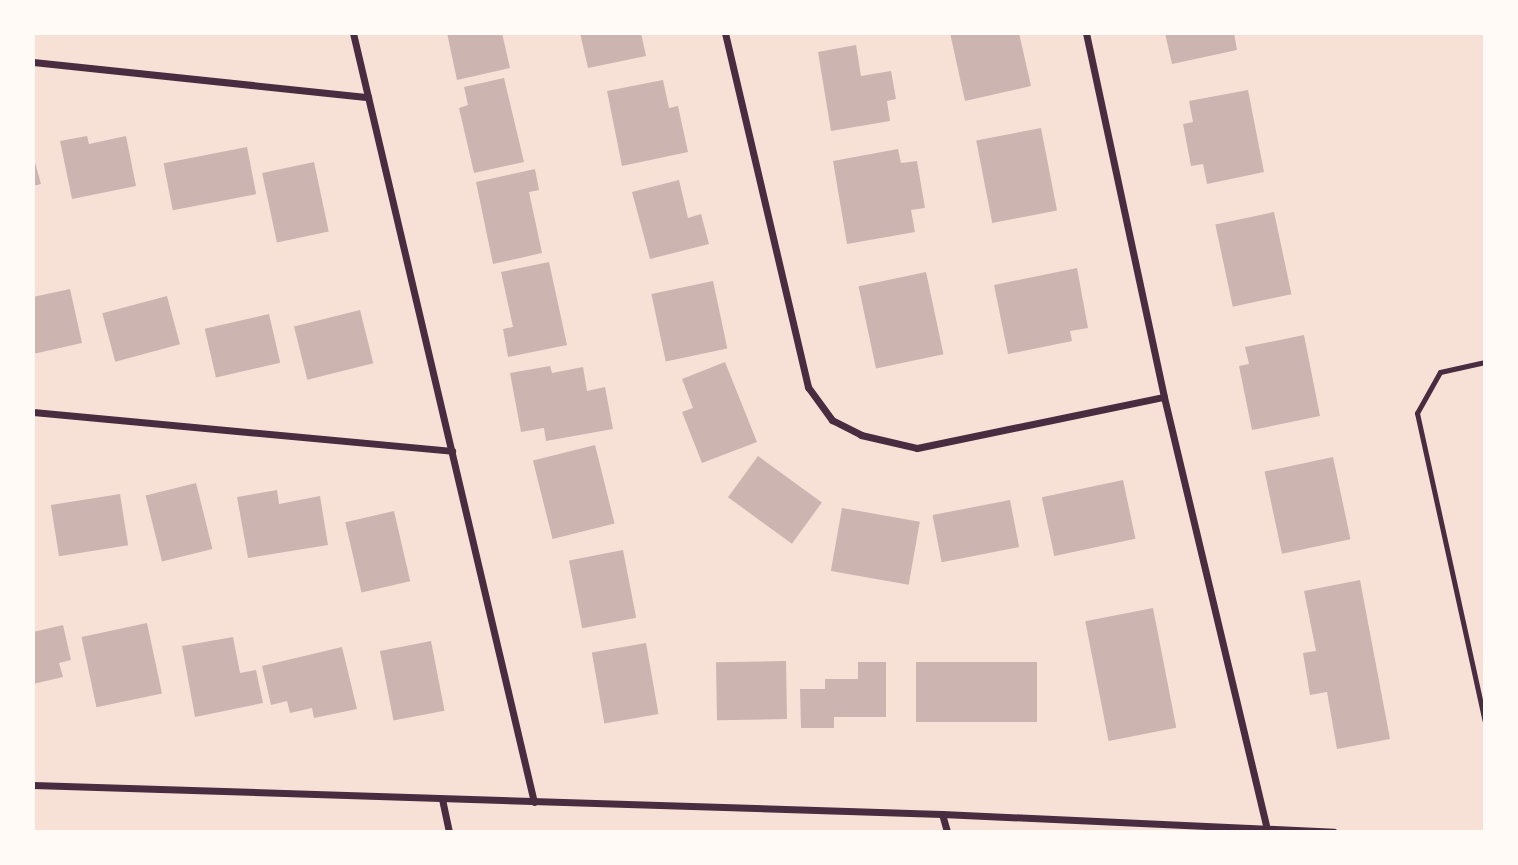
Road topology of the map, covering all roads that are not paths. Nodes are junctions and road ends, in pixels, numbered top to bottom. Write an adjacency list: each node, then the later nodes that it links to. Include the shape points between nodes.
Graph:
1 (353, 33): 5 (street)
2 (725, 33): 7 (street, via 807,387 832,420 861,435 917,448)
3 (1087, 33): 7 (street)
4 (33, 62): 5 (street)
5 (368, 97): 9 (street)
6 (1485, 362): 10 (lane, via 1440,372 1417,412)
7 (1164, 397): 15 (street)
8 (33, 412): 9 (street)
9 (452, 451): 13 (street)
10 (1485, 721)
11 (33, 785): 12 (street)
12 (442, 799): 13 (street); 16 (street)
13 (534, 802): 14 (street)
14 (942, 814): 15 (street); 17 (street)
15 (1267, 829): 18 (street)
16 (449, 832)
17 (947, 832)
18 (1334, 832)

